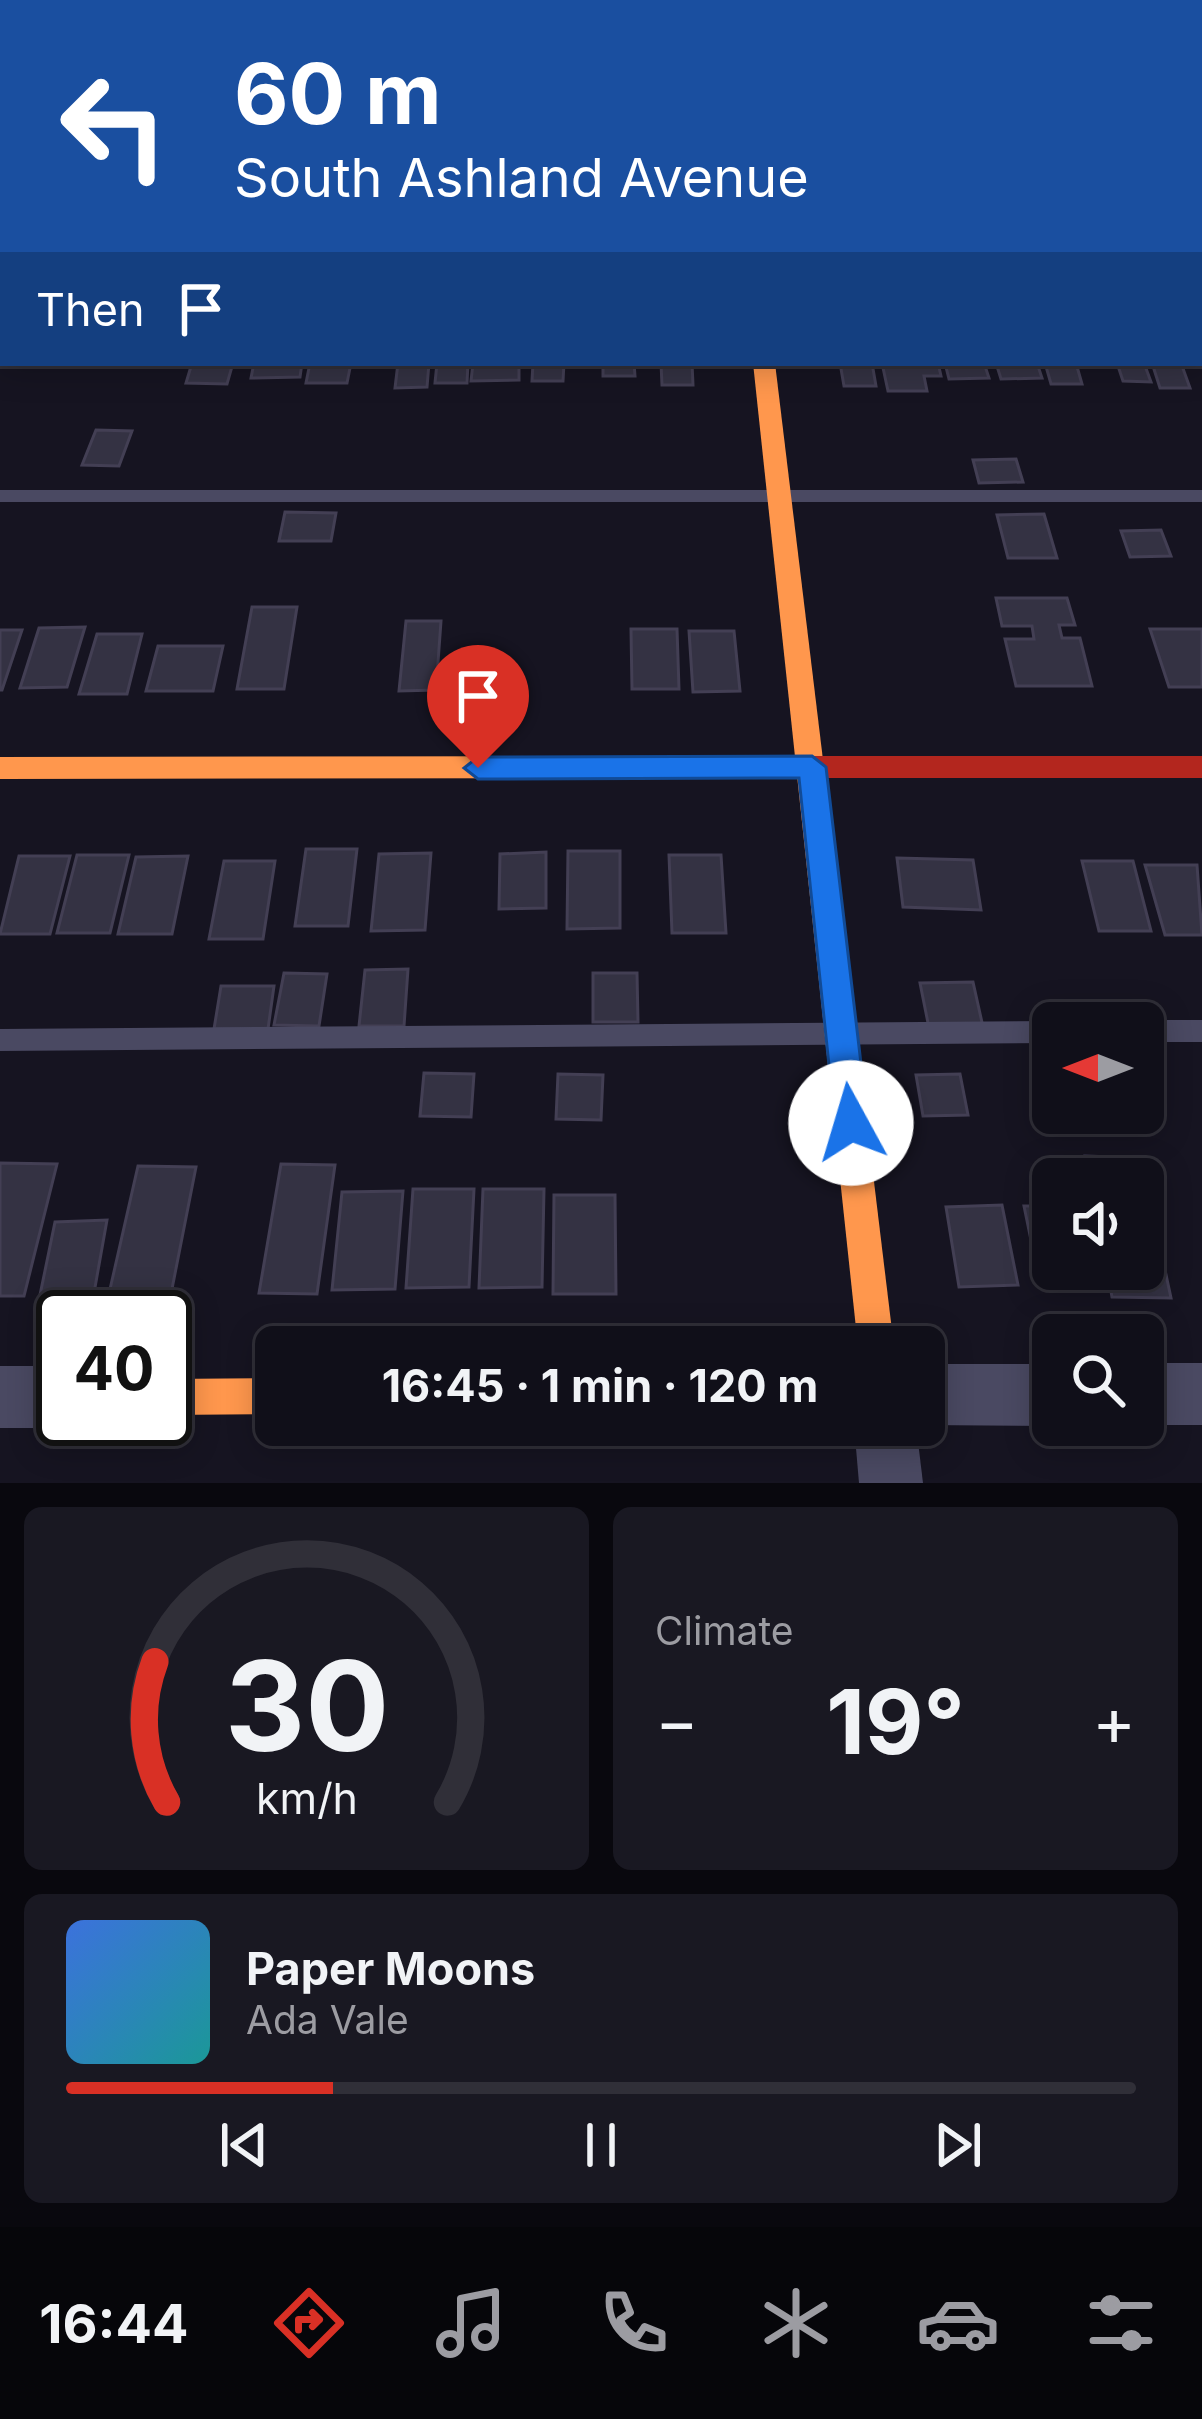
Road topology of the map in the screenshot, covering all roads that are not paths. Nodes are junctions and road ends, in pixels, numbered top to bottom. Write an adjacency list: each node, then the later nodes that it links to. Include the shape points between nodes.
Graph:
1 (764, 366): 3 (street)
2 (0, 496): 3 (lane)
3 (780, 496): 4 (lane); 5 (street)
4 (1202, 496)
5 (812, 767): 6 (street); 7 (street); 11 (street)
6 (1202, 767)
7 (0, 768)
8 (1164, 1031): 9 (lane)
9 (1202, 1031)
10 (1032, 1032): 11 (lane)
11 (842, 1034): 12 (lane); 13 (street)
12 (0, 1040)
13 (874, 1326)
14 (1164, 1394): 15 (street)
15 (1202, 1394)
16 (945, 1395): 17 (street)
17 (1032, 1395)
18 (192, 1396): 19 (street)
19 (255, 1396)
20 (0, 1397): 21 (street)
21 (36, 1397)
22 (888, 1446): 23 (street)
23 (892, 1483)

